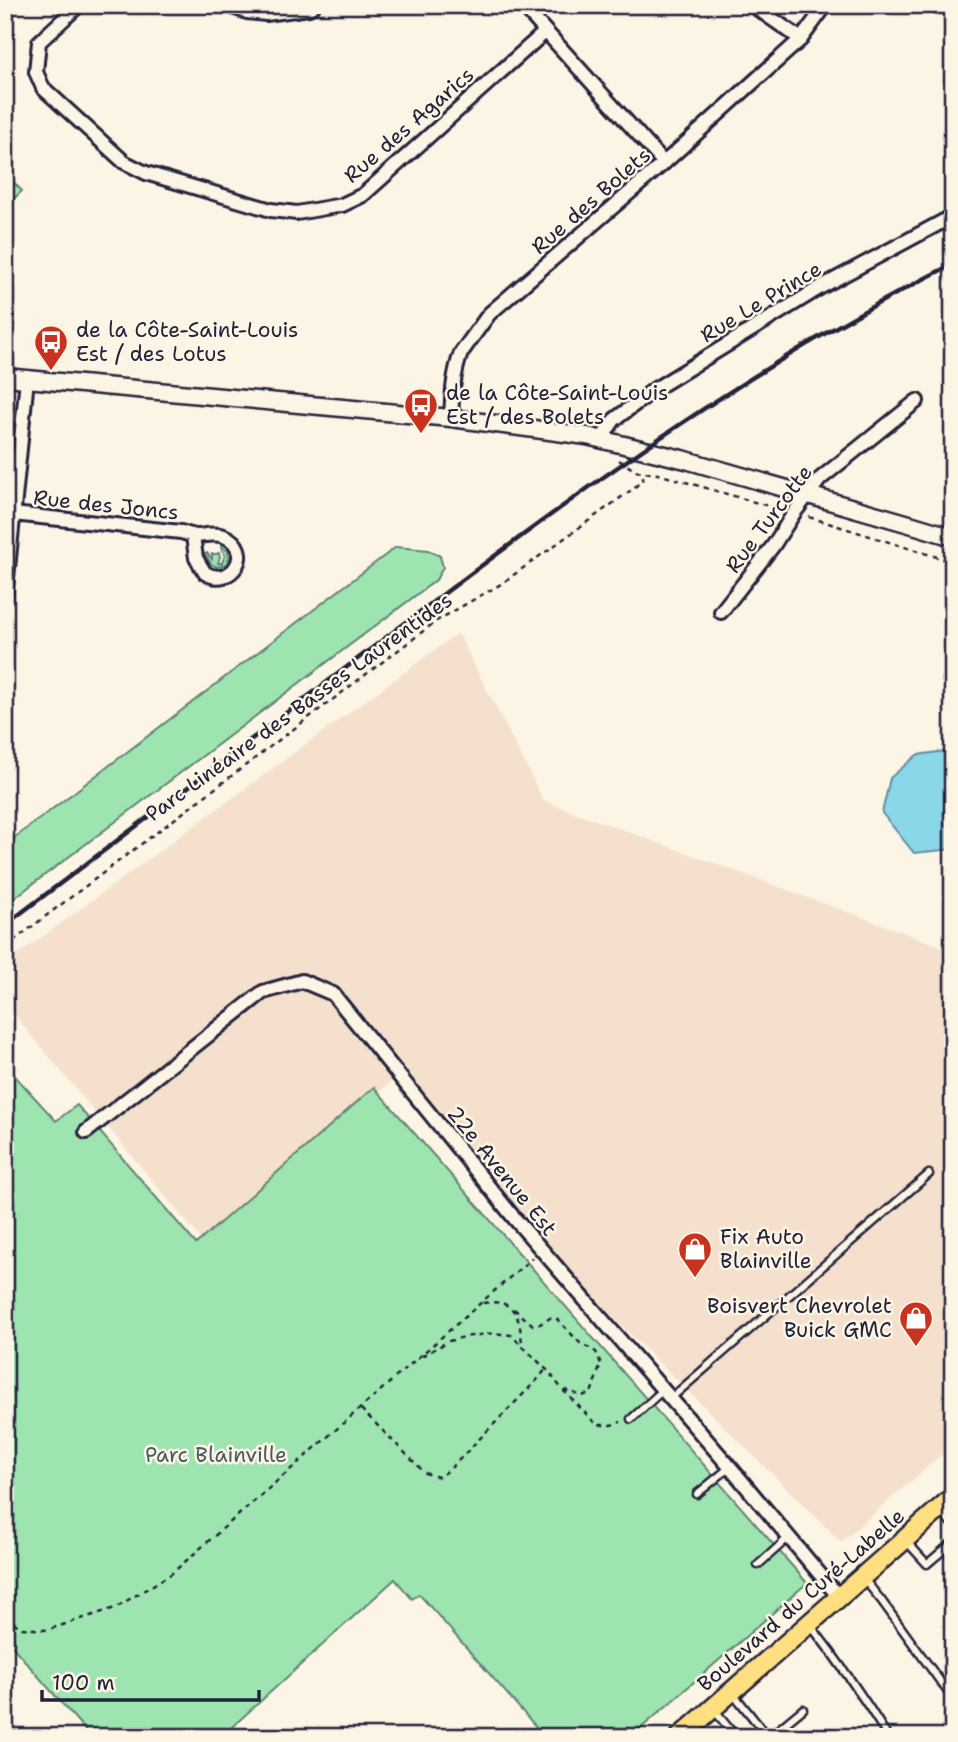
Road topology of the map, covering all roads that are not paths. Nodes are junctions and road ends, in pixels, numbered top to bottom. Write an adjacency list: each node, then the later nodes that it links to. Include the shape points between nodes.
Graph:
1 (79, 5): 7 (street, Rue des Agarics, via 40,42 36,72 43,88 124,162 146,173 271,210 297,213 342,205 363,195)
2 (226, 5): 3 (street, via 267,14)
3 (314, 5)
4 (522, 5): 7 (street)
5 (757, 5): 8 (street)
6 (825, 5): 8 (street, Rue des Bolets)
7 (545, 32): 9 (street)
8 (801, 38): 9 (street, Rue des Bolets)
9 (664, 163): 14 (street, Rue des Bolets, via 489,314 458,359)
10 (953, 216): 15 (street, Rue Le Prince, via 821,287 654,389 614,420)
11 (5, 377): 12 (street)
12 (27, 379): 14 (street); 17 (street)
13 (918, 401): 16 (street, Rue Turcotte, via 820,479)
14 (450, 418): 15 (street)
15 (604, 439): 16 (street)
16 (807, 495): 19 (street); 21 (street, Rue Turcotte)
17 (13, 514): 18 (street, Rue des Joncs); 20 (street)
18 (193, 536)
19 (953, 537)
20 (5, 598)
21 (721, 612)
22 (86, 1132): 24 (street, 22e Avenue Est, via 263,992 302,981 333,994 515,1219)
23 (929, 1174): 24 (lane)
24 (667, 1394): 25 (lane); 26 (street, 22e Avenue Est)
25 (631, 1419)
26 (730, 1467): 27 (lane); 30 (street, 22e Avenue Est)
27 (696, 1494)
28 (946, 1503): 29 (lane); 31 (main road, Boulevard du Curé-Labelle)
29 (953, 1525)
30 (788, 1538): 33 (lane); 35 (street, 22e Avenue Est)
31 (904, 1540): 32 (lane, via 927,1564); 34 (main road, Boulevard du Curé-Labelle)
32 (953, 1542)
33 (758, 1565)
34 (862, 1577): 35 (main road, Boulevard du Curé-Labelle); 38 (lane)
35 (839, 1597): 36 (main road, Boulevard du Curé-Labelle)
36 (809, 1624): 37 (main road, Boulevard du Curé-Labelle); 44 (lane)
37 (732, 1691): 39 (main road, Boulevard du Curé-Labelle); 43 (lane)
38 (953, 1699)
39 (712, 1708): 41 (main road, Boulevard du Curé-Labelle); 42 (lane)
40 (803, 1709): 43 (lane)
41 (680, 1737)
42 (736, 1737)
43 (769, 1737)
44 (888, 1737)

